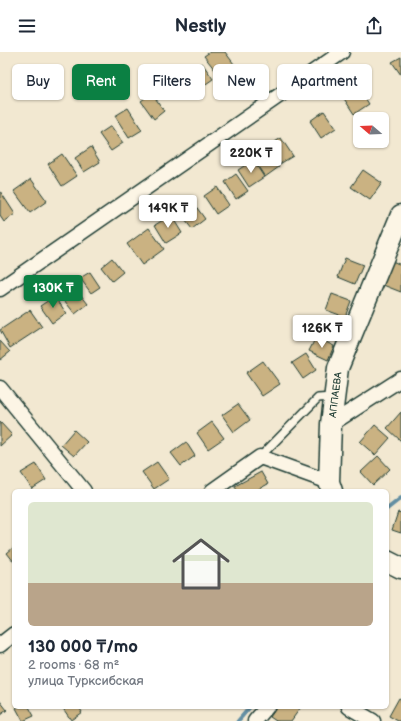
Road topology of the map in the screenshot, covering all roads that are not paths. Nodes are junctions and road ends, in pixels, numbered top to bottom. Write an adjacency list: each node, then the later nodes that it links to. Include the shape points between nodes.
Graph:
1 (342, 52): 3 (street)
2 (401, 215): 6 (street, АППАЕВА, via 338,368)
3 (0, 289)
4 (401, 379): 7 (street)
5 (0, 388): 10 (street)
6 (334, 397): 7 (street, АППАЕВА); 8 (lane, via 318,398)
7 (331, 424): 9 (street, АППАЕВА)
8 (260, 457): 9 (street); 11 (street)
9 (330, 486)
10 (82, 489)
11 (215, 489)
12 (389, 562): 13 (street)
13 (401, 568)
14 (12, 636): 15 (street)
15 (0, 645)
16 (265, 709): 18 (street)
17 (352, 709): 19 (street)
18 (255, 721)
19 (373, 721)

